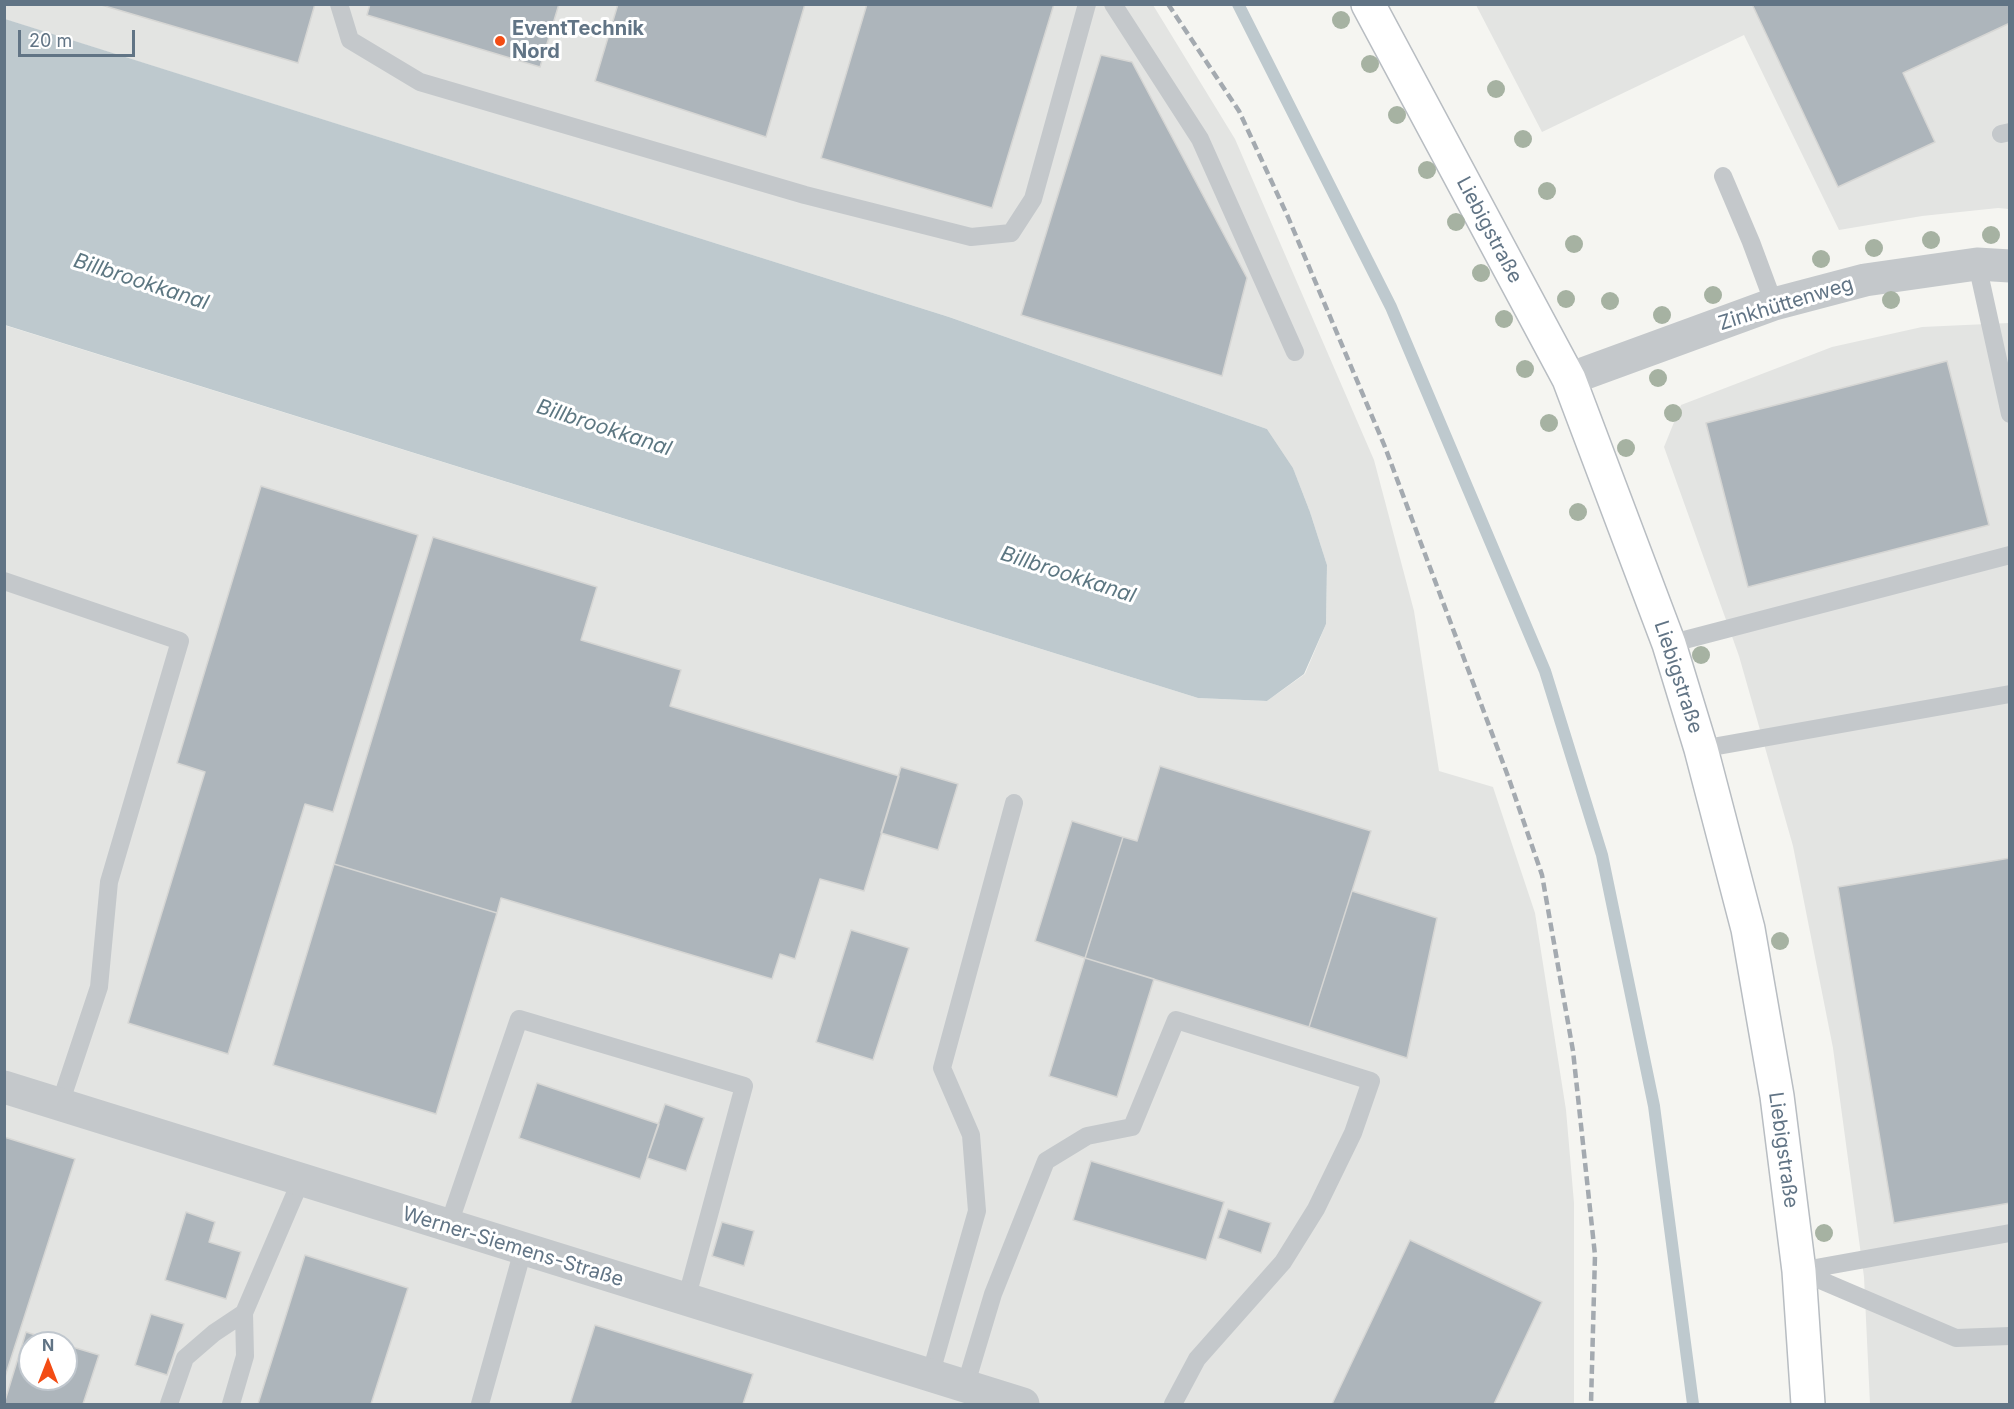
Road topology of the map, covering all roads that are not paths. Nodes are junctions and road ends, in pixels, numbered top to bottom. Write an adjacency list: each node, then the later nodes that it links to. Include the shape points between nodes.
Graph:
1 (339, 4): 2 (lane, via 350,40 420,82 805,195 971,237 1011,233 1033,199)
2 (1087, 4)
3 (1113, 4): 9 (lane, via 1200,139)
4 (1368, 4): 10 (main road, Liebigstraße)
5 (1723, 176): 8 (lane)
6 (1977, 264): 7 (street, Zinkhüttenweg); 8 (street, Zinkhüttenweg, via 1865,280); 11 (lane)
7 (2010, 266)
8 (1774, 304): 10 (street, Zinkhüttenweg)
9 (1295, 352)
10 (1569, 379): 14 (main road, Liebigstraße)
11 (2010, 414)
12 (2010, 555): 14 (lane)
13 (4, 581): 19 (lane, via 180,641 109,882 99,987)
14 (1669, 644): 16 (main road, Liebigstraße)
15 (2010, 694): 16 (lane)
16 (1701, 749): 24 (main road, Liebigstraße, via 1748,929 1776,1096)
17 (1014, 803): 28 (lane, via 942,1068 971,1136 977,1211)
18 (4, 1087): 19 (street, Werner-Siemens-Straße)
19 (60, 1104): 20 (street, Werner-Siemens-Straße)
20 (301, 1180): 21 (street, Werner-Siemens-Straße); 26 (lane)
21 (448, 1227): 23 (street, Werner-Siemens-Straße); 25 (lane, via 519,1019 744,1086)
22 (2010, 1233): 24 (lane)
23 (523, 1250): 25 (street, Werner-Siemens-Straße); 32 (lane)
24 (1799, 1271): 27 (lane, via 1956,1338); 35 (main road, Liebigstraße)
25 (686, 1300): 28 (street, Werner-Siemens-Straße)
26 (244, 1313): 30 (lane, via 185,1358); 31 (lane, via 245,1356)
27 (2010, 1336)
28 (930, 1376): 29 (street, Werner-Siemens-Straße)
29 (965, 1387): 33 (street, Werner-Siemens-Straße); 34 (lane, via 993,1294 1046,1161 1087,1136 1132,1127 1176,1020 1371,1081 1353,1133 1310,1218 1283,1262 1197,1359)
30 (169, 1404)
31 (231, 1404)
32 (480, 1404)
33 (1023, 1404)
34 (1173, 1404)
35 (1808, 1404)

